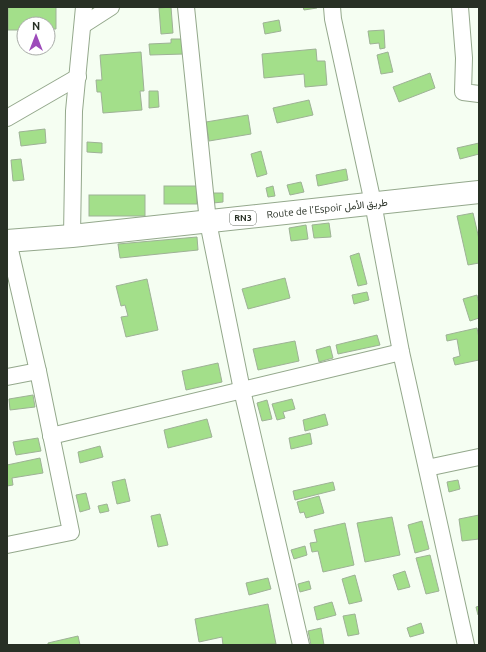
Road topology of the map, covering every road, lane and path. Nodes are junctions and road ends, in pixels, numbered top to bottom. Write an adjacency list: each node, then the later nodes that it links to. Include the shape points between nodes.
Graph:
1 (84, 7): 6 (street)
2 (110, 7): 6 (street)
3 (186, 7): 12 (street)
4 (332, 7): 11 (street)
5 (460, 7): 8 (street, via 464,58 463,92)
6 (83, 25): 7 (street)
7 (78, 77): 9 (street); 13 (street, via 74,111)
8 (479, 94)
9 (7, 118)
10 (479, 192): 11 (highway, Route de l’Espoir طريق الأمل / RN3)
11 (373, 203): 12 (highway, Route de l’Espoir طريق الأمل / RN3); 15 (street)
12 (208, 222): 13 (highway, Route de l’Espoir طريق الأمل / RN3); 18 (street)
13 (72, 236): 14 (highway, Route de l’Espoir طريق الأمل / RN3)
14 (8, 241): 16 (street)
15 (401, 352): 18 (street); 21 (street)
16 (38, 371): 17 (street); 19 (street)
17 (7, 377)
18 (242, 390): 19 (street); 23 (street)
19 (51, 436): 22 (street, via 71,532)
20 (479, 457): 21 (street)
21 (427, 468): 24 (street)
22 (7, 544)
23 (301, 645)
24 (466, 645)

